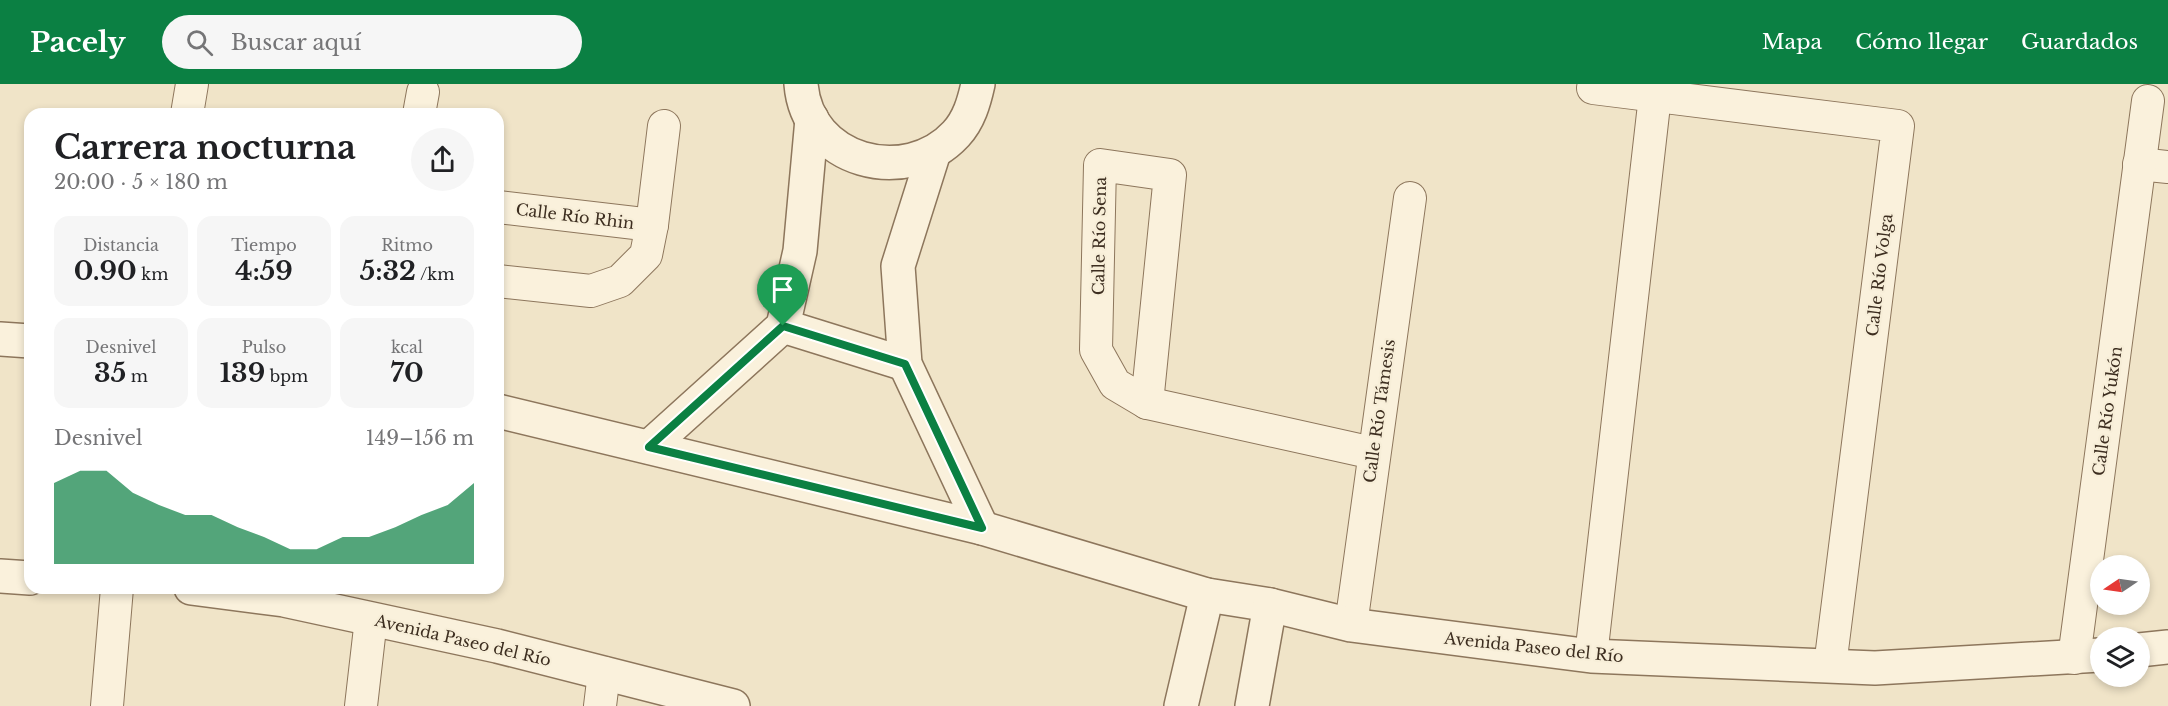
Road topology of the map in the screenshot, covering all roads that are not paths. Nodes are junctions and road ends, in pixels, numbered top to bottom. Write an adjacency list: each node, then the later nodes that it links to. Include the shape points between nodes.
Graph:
1 (192, 84): 7 (street)
2 (801, 84): 8 (street)
3 (978, 84): 10 (street, via 972,108 957,133)
4 (1593, 88): 5 (street, Calle Río Volga)
5 (1655, 96): 35 (street); 37 (street, Calle Río Volga, via 1898,126)
6 (2148, 101): 11 (street, Calle Río Yukón)
7 (188, 108)
8 (812, 119): 10 (street, via 829,140 852,156 870,161 908,162); 16 (street, via 800,251)
9 (664, 126): 14 (street, Calle Río Rhin)
10 (934, 152): 19 (street, via 898,266)
11 (2154, 165): 36 (street, Calle Río Yukón)
12 (1410, 198): 23 (street, Calle Río Támesis)
13 (504, 208): 14 (street, Calle Río Rhin)
14 (652, 225): 15 (street, Calle Río Rhin, via 646,255 620,281 591,291)
15 (504, 282)
16 (783, 326): 19 (street); 22 (street)
17 (0, 339): 18 (street)
18 (24, 341)
19 (905, 364): 24 (street)
20 (1147, 403): 20 (street, Calle Río Sena, via 1114,384 1096,350 1100,165 1170,175); 23 (street, Calle Río Sena)
21 (504, 412): 22 (street, Avenida Paseo del Río)
22 (649, 447): 24 (street, Avenida Paseo del Río)
23 (1373, 453): 32 (street, Calle Río Támesis)
24 (982, 528): 29 (street, Avenida Paseo del Río)
25 (0, 576): 26 (street)
26 (24, 578)
27 (116, 594): 39 (street)
28 (284, 594): 31 (street, Avenida Paseo del Río)
29 (1207, 595): 30 (street, Avenida Paseo del Río); 43 (street)
30 (1270, 605): 32 (street, Avenida Paseo del Río); 44 (street)
31 (371, 619): 38 (street, Avenida Paseo del Río); 40 (street)
32 (1351, 625): 35 (street, Avenida Paseo del Río)
33 (2168, 647): 34 (street)
34 (2150, 649)
35 (1591, 656): 37 (street, Avenida Paseo del Río)
36 (2087, 656): 37 (street, Avenida Paseo del Río, via 1875,668)
37 (1830, 666)
38 (604, 674): 41 (street); 42 (street, Avenida Paseo del Río)
39 (107, 706)
40 (361, 706)
41 (600, 706)
42 (733, 706)
43 (1181, 706)
44 (1252, 706)

